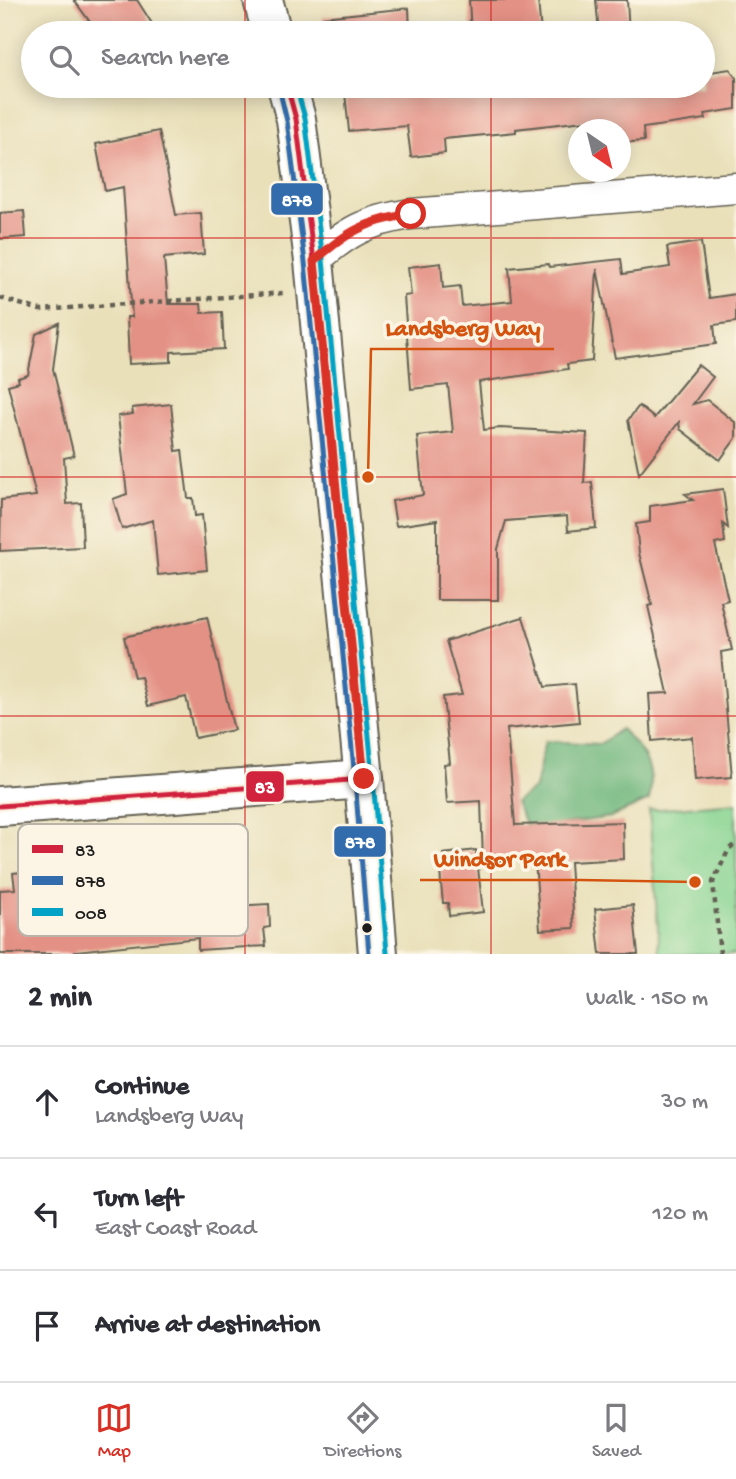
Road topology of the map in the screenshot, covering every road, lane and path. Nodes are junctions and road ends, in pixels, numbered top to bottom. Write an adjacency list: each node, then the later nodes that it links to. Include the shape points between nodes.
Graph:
1 (263, 0): 2 (main road)
2 (269, 21)
3 (290, 98): 5 (main road)
4 (736, 188): 5 (street, via 380,219 350,232)
5 (315, 276): 6 (path, via 40,310); 7 (main road)
6 (0, 298)
7 (364, 779): 8 (main road); 10 (main road)
8 (0, 806)
9 (736, 843): 11 (path, via 713,882)
10 (378, 954)
11 (720, 954)

